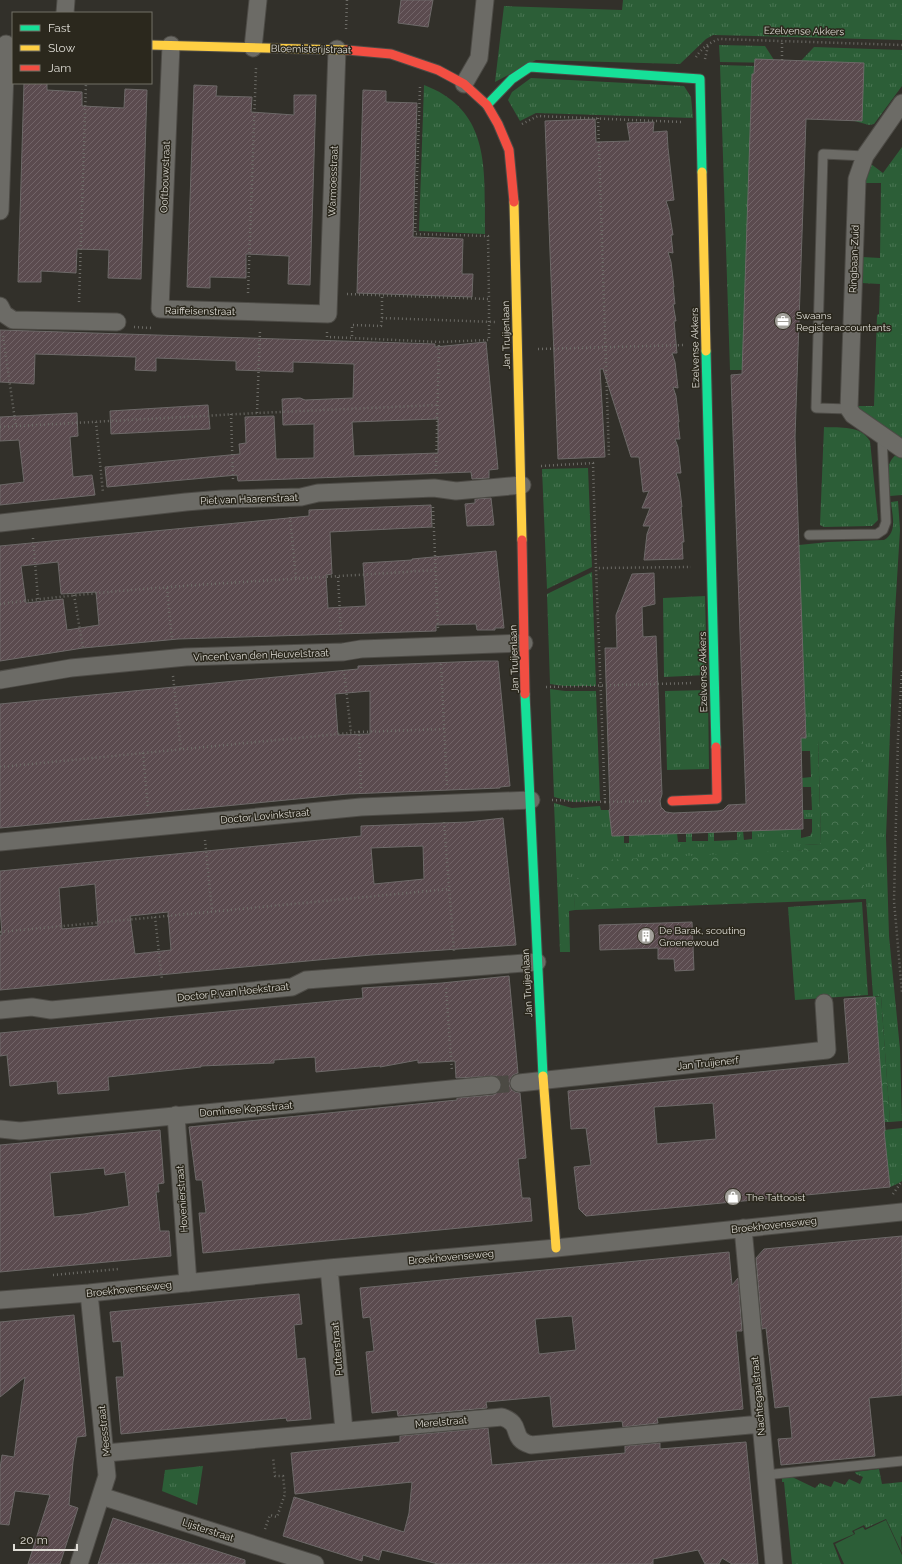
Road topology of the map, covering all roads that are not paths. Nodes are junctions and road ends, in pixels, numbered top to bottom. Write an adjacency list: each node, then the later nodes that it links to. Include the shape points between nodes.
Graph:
1 (66, 0): 4 (street)
2 (258, 0): 8 (street)
3 (485, 0): 10 (street, via 478,58)
4 (65, 12)
5 (6, 44): 14 (street)
6 (152, 45): 7 (street, Bloemisterijstraat)
7 (171, 45): 8 (street, Bloemisterijstraat); 15 (street, Ooftbouwstraat)
8 (255, 48): 9 (street, Bloemisterijstraat)
9 (342, 49): 10 (street, Bloemisterijstraat, via 391,54 438,70); 17 (street, Warmoesstraat)
10 (464, 84): 12 (street, Jan Truijenlaan)
11 (902, 103): 13 (street, Ringbaan-Zuid)
12 (486, 105): 22 (street, Jan Truijenlaan, via 509,150); 28 (street, Ezelvense Akkers, via 512,79 530,67 700,79 717,799)
13 (865, 156): 19 (street, Ringbaan-Zuid, via 857,179); 19 (lane, via 823,154 816,408)
14 (0, 212)
15 (160, 309): 17 (street, Raiffeisenstraat)
16 (4, 312): 18 (street, via 13,320)
17 (328, 314)
18 (117, 322)
19 (849, 409): 20 (street, via 853,415)
20 (882, 436): 21 (street); 24 (lane, via 886,522 883,530 877,534)
21 (902, 449)
22 (522, 485): 23 (street, Piet van Haarenstraat, via 456,491 434,488 186,502); 25 (street, Jan Truijenlaan)
23 (0, 523)
24 (809, 535)
25 (524, 644): 26 (street, Vincent van den Heuvelstraat, via 186,657 86,666); 27 (street, Jan Truijenlaan)
26 (0, 680)
27 (531, 800): 29 (street, Doctor Lovinkstraat, via 361,807); 30 (street, Jan Truijenlaan)
28 (672, 801)
29 (0, 842)
30 (537, 962): 32 (street, Doctor P. van Hoekstraat, via 306,980 292,987 51,1010 32,1007); 33 (street, Jan Truijenlaan)
31 (824, 1003): 33 (street, Jan Truijenerf, via 827,1050)
32 (0, 1010)
33 (543, 1081): 34 (street); 40 (street, Jan Truijenlaan)
34 (519, 1083)
35 (492, 1085): 36 (street, Dominee Kopsstraat)
36 (176, 1115): 37 (street, Dominee Kopsstraat, via 20,1131); 42 (street, Hovenierstraat)
37 (0, 1129)
38 (902, 1212): 39 (street, Broekhovenseweg)
39 (743, 1228): 40 (street, Broekhovenseweg); 45 (street, Nachtegaalstraat)
40 (556, 1248): 41 (street, Broekhovenseweg)
41 (329, 1268): 42 (street, Broekhovenseweg); 46 (street, Putterstraat)
42 (188, 1283): 43 (street, Broekhovenseweg)
43 (90, 1293): 44 (street, Broekhovenseweg); 47 (street, Meesstraat)
44 (0, 1300)
45 (761, 1424): 46 (street, Merelstraat, via 531,1445 523,1442 518,1436 516,1426 502,1416); 49 (street, Nachtegaalstraat)
46 (344, 1430): 47 (street, Merelstraat)
47 (106, 1453): 50 (street, Meesstraat, via 107,1476)
48 (902, 1461): 49 (lane)
49 (765, 1475): 53 (street, Nachtegaalstraat)
50 (101, 1496): 51 (street, Meesstraat); 52 (street, Lijsterstraat)
51 (79, 1564)
52 (315, 1564)
53 (774, 1564)

